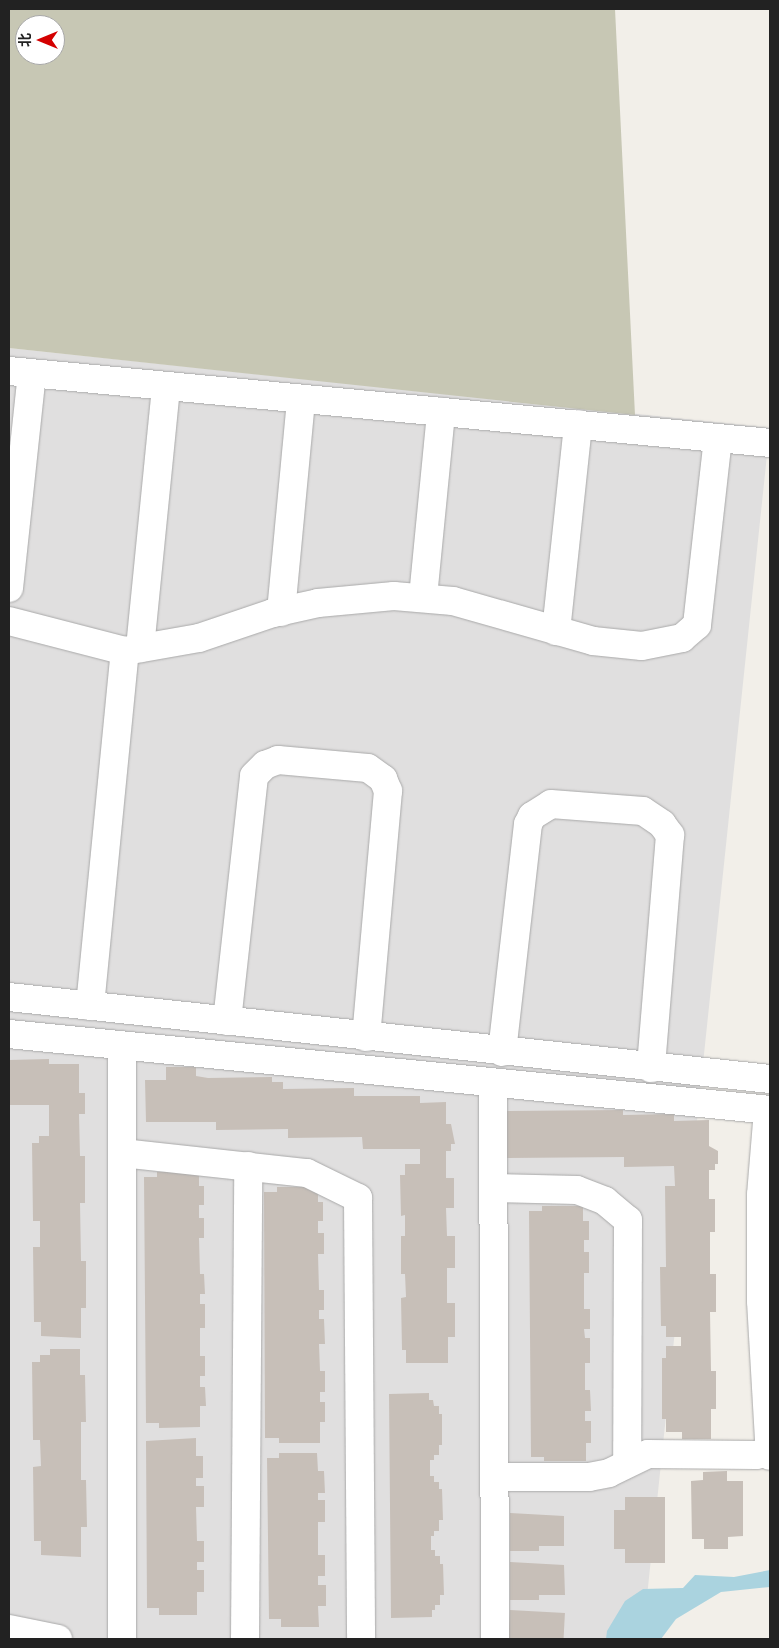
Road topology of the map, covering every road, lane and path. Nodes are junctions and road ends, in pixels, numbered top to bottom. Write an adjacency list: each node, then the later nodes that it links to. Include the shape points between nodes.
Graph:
1 (20, 372): 2 (lane); 8 (lane)
2 (166, 386): 3 (lane); 13 (lane)
3 (301, 399): 4 (lane); 10 (lane)
4 (441, 412): 5 (lane); 9 (lane)
5 (578, 424): 6 (lane); 12 (lane)
6 (718, 438): 7 (lane); 12 (lane, via 697,625 682,638 642,646 592,641)
7 (770, 443)
8 (9, 588)
9 (424, 597): 10 (lane, via 364,596); 12 (lane, via 453,601)
10 (281, 612): 13 (lane, via 199,638)
11 (9, 621): 13 (lane)
12 (556, 631)
13 (133, 650): 15 (lane)
14 (9, 997): 15 (lane)
15 (90, 1006): 16 (lane)
16 (226, 1021): 18 (lane); 18 (lane, via 254,776 265,764 278,760 368,768 383,779 388,791)
17 (9, 1034): 19 (lane)
18 (366, 1037): 20 (lane)
19 (122, 1046): 23 (lane); 25 (lane)
20 (502, 1052): 21 (lane); 21 (lane, via 528,824 532,816 552,804 643,812 662,824 670,835)
21 (651, 1068): 22 (lane)
22 (770, 1079)
23 (493, 1084): 24 (lane); 27 (lane)
24 (769, 1110): 28 (lane, via 761,1195 761,1301)
25 (122, 1153): 26 (lane); 33 (lane)
26 (248, 1166): 34 (lane); 35 (lane, via 307,1173 358,1198)
27 (494, 1188): 29 (lane, via 577,1190 605,1201 628,1220); 30 (lane)
28 (770, 1454): 29 (lane, via 648,1454)
29 (627, 1463): 30 (lane, via 609,1473 589,1477)
30 (494, 1477): 36 (lane)
31 (9, 1629): 32 (lane)
32 (58, 1639)
33 (122, 1639)
34 (245, 1639)
35 (361, 1639)
36 (495, 1639)

